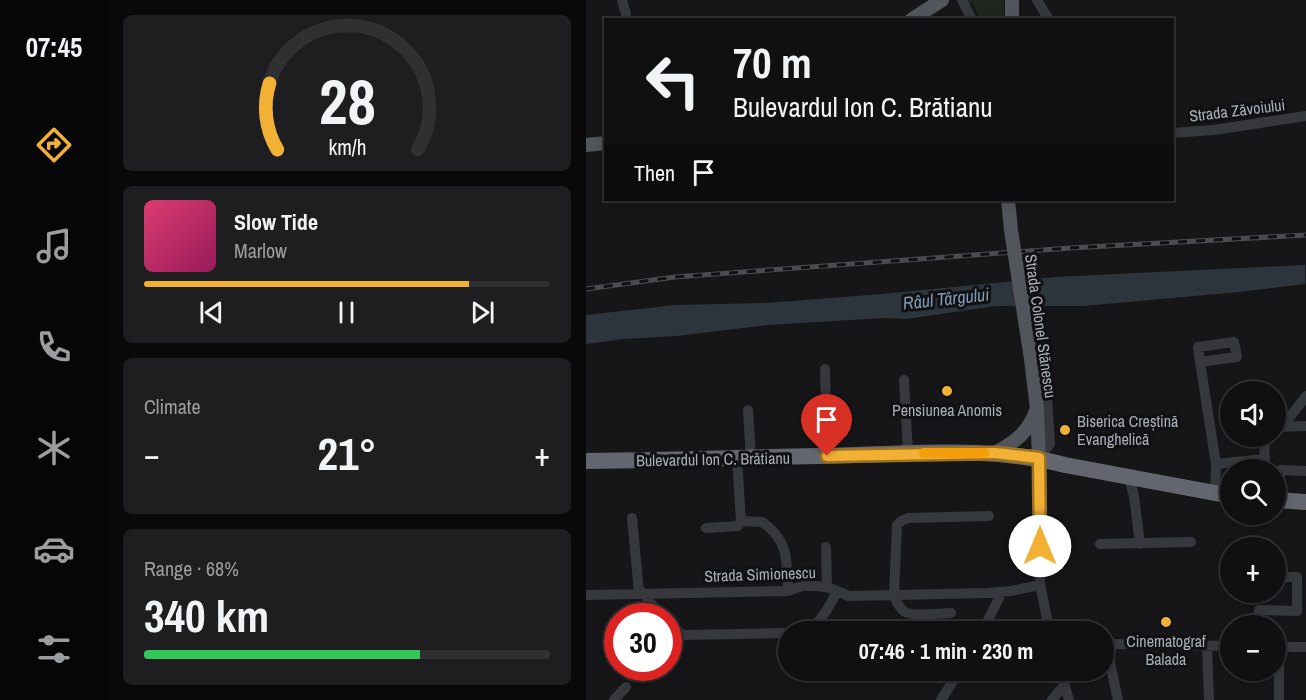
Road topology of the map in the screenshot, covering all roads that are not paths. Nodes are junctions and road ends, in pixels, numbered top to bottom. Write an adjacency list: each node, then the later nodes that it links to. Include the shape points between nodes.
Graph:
1 (622, 0): 6 (street)
2 (942, 0): 7 (main road)
3 (961, 0): 8 (street)
4 (1012, 0): 9 (main road)
5 (1037, 0): 10 (street)
6 (626, 14)
7 (914, 18)
8 (971, 18)
9 (1012, 18)
10 (1048, 18)
11 (1306, 116): 12 (street, Strada Zăvoiului)
12 (1174, 133)
13 (604, 143): 14 (main road)
14 (586, 145)
15 (1008, 201): 22 (main road, Strada Colonel Stănescu, bridge)
16 (1200, 362): 32 (street)
17 (825, 369): 28 (street)
18 (904, 380): 26 (street)
19 (1306, 396): 23 (street)
20 (1047, 397): 30 (street, via 1050,444)
21 (748, 410): 29 (street)
22 (1037, 410): 27 (main road, via 1024,434); 30 (main road, Strada Colonel Stănescu)
23 (1286, 420)
24 (1304, 425): 25 (street)
25 (1286, 426)
26 (908, 453): 27 (highway, Bulevardul Ion C. Brătianu); 28 (highway, Bulevardul Ion C. Brătianu)
27 (995, 453): 30 (highway, Bulevardul Ion C. Brătianu)
28 (827, 456): 29 (highway, Bulevardul Ion C. Brătianu)
29 (744, 458): 31 (highway, Bulevardul Ion C. Brătianu); 43 (street)
30 (1039, 458): 36 (highway, Bulevardul Ion C. Brătianu); 50 (street)
31 (586, 461)
32 (1216, 464): 33 (street); 37 (street)
33 (1220, 464)
34 (1286, 470): 35 (street)
35 (1306, 471)
36 (1129, 478): 38 (highway, Bulevardul Ion C. Brătianu); 47 (street)
37 (1220, 482)
38 (1220, 494)
39 (1286, 501): 40 (highway)
40 (1306, 502)
41 (989, 516): 56 (street, via 901,520 897,525)
42 (632, 518): 53 (street)
43 (741, 521): 44 (street, via 738,526); 52 (street, via 762,522 781,540)
44 (706, 528)
45 (1191, 542): 47 (street)
46 (1100, 544): 47 (street)
47 (1140, 544)
48 (826, 547): 51 (street)
49 (1301, 577): 59 (street)
50 (1040, 585): 55 (street, Strada Simionescu); 64 (street)
51 (827, 587): 52 (street, Strada Simionescu, via 802,586); 54 (street, Strada Simionescu)
52 (788, 591): 53 (street, Strada Simionescu)
53 (640, 592): 57 (street, Strada Simionescu); 58 (street)
54 (837, 592): 56 (street, Strada Simionescu, via 849,596); 62 (street)
55 (1002, 592): 56 (street, Strada Simionescu); 63 (street)
56 (894, 595): 60 (street, via 903,611 911,614)
57 (587, 596)
58 (650, 603)
59 (1301, 611): 61 (street, via 1259,610)
60 (951, 613)
61 (1259, 615)
62 (818, 621)
63 (988, 621)
64 (1048, 621)
65 (778, 633): 66 (street)
66 (682, 634)
67 (1207, 646): 68 (street); 80 (street, via 1112,644 1107,648); 81 (street)
68 (1220, 646)
69 (1286, 647): 70 (street)
70 (1306, 647)
71 (953, 681): 77 (street)
72 (1063, 681): 74 (street)
73 (1279, 681): 82 (street)
74 (1064, 685): 78 (street); 79 (street)
75 (625, 687): 76 (street)
76 (614, 700)
77 (941, 700)
78 (1052, 700)
79 (1069, 700)
80 (1118, 700)
81 (1209, 700)
82 (1279, 700)

